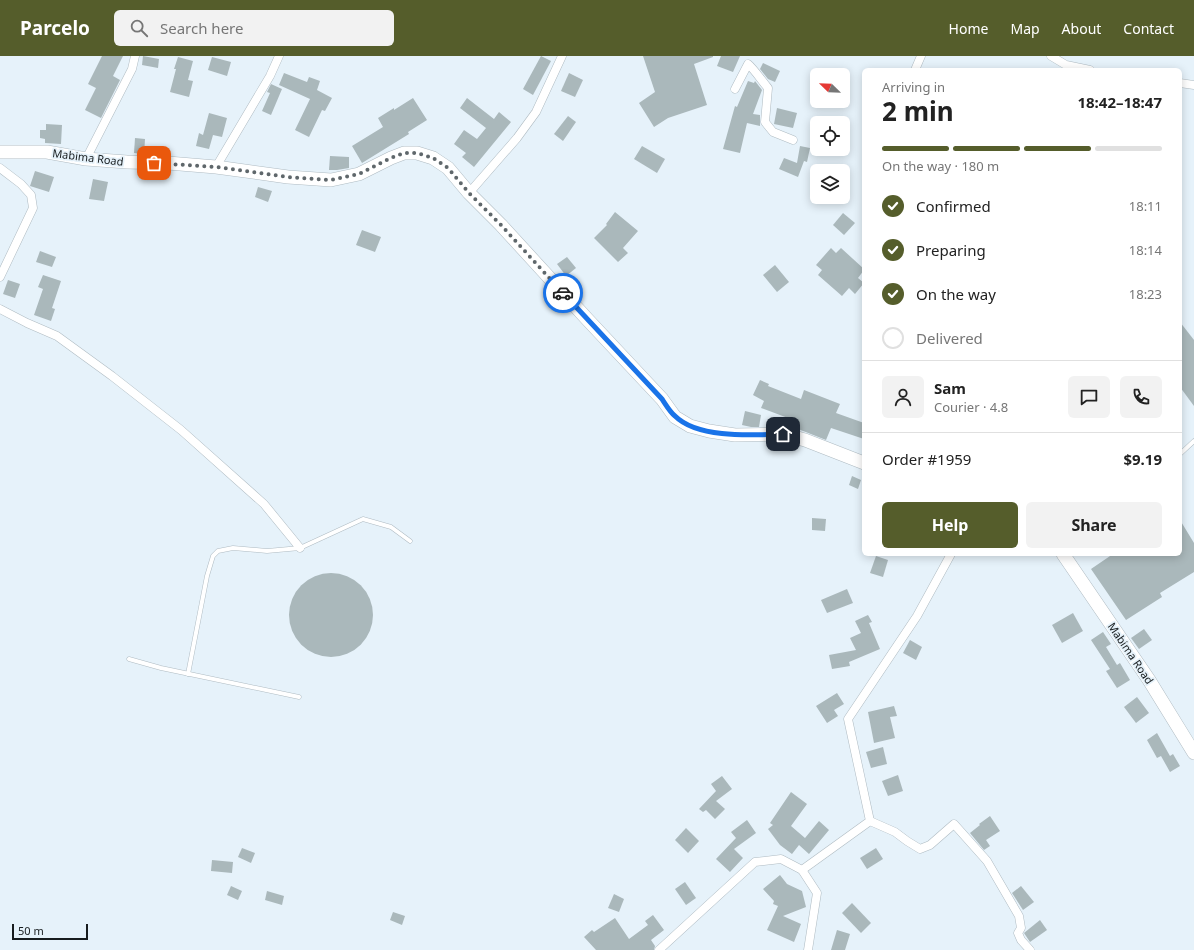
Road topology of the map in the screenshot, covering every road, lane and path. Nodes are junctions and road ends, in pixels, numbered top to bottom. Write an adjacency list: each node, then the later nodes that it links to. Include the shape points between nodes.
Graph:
1 (135, 56): 15 (street, via 132,69)
2 (279, 56): 16 (street, via 270,76)
3 (562, 56): 18 (street, via 536,112)
4 (751, 56): 7 (street)
5 (921, 56): 8 (street)
6 (1051, 56): 9 (street, via 1066,65)
7 (748, 64): 12 (street); 13 (street, via 768,88 765,122 773,132)
8 (916, 68)
9 (1080, 68)
10 (1182, 83): 11 (street)
11 (1194, 85)
12 (735, 89)
13 (793, 140)
14 (0, 152): 15 (main road, Mabima Road, via 47,152)
15 (86, 159): 16 (main road, Mabima Road)
16 (216, 167): 18 (main road, Mabima Road, via 330,180 359,174 404,153 417,153 433,158 448,168)
17 (0, 168): 19 (street, via 31,195 33,208)
18 (469, 193): 23 (main road, Mabima Road, via 533,259 676,417 690,426 709,431 735,435 783,434)
19 (0, 277)
20 (0, 309): 25 (street, via 57,336 181,430 264,504)
21 (1194, 441): 22 (lane)
22 (1182, 452)
23 (862, 462)
24 (410, 541): 25 (lane, via 391,527 362,520)
25 (300, 548): 29 (lane, via 267,551 233,548 213,556)
26 (950, 556): 32 (street, via 917,616 848,719)
27 (1067, 556): 31 (main road, Mabima Road)
28 (129, 659): 29 (lane)
29 (188, 674): 30 (lane)
30 (299, 697)
31 (1194, 753)
32 (870, 821): 33 (street); 36 (street, via 895,832 920,848 930,845 954,824 987,861 1019,916 1021,928 1018,933)
33 (802, 870): 34 (street, via 781,859 755,862); 35 (street, via 817,893)
34 (659, 950)
35 (808, 950)
36 (1030, 950)

